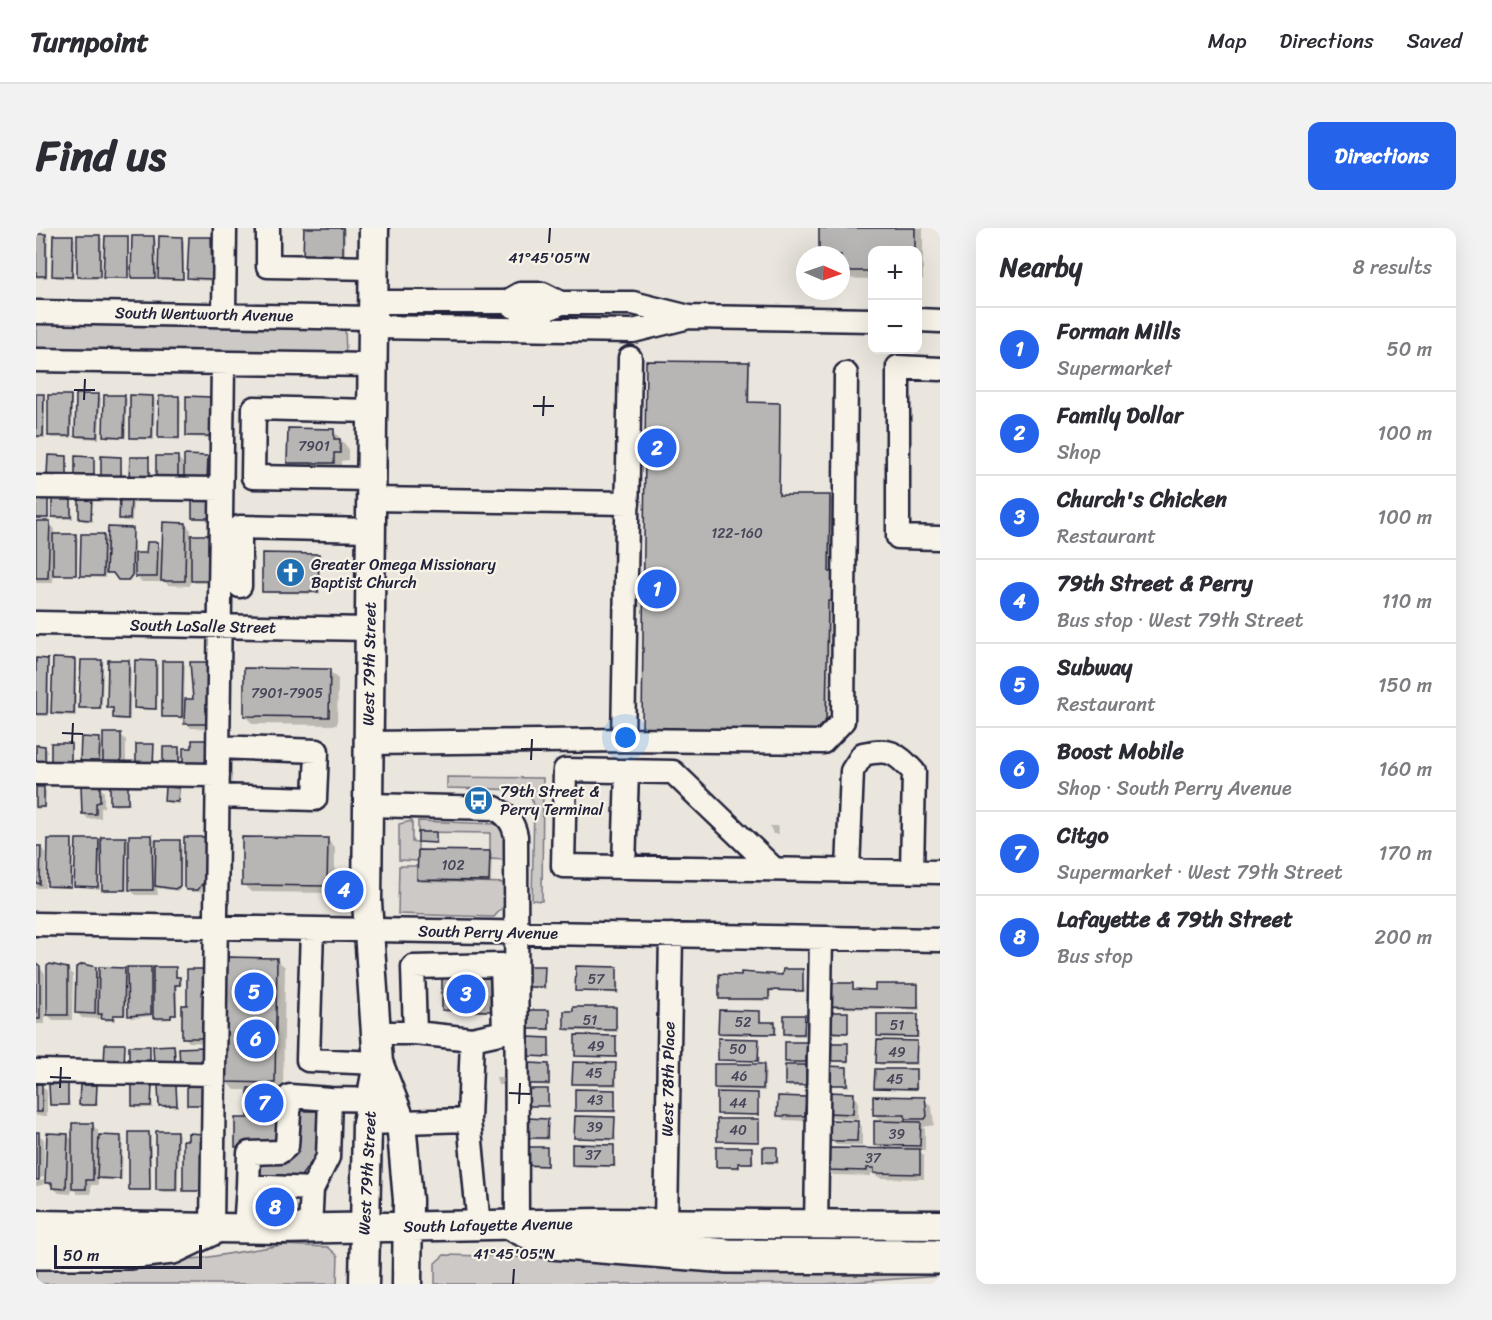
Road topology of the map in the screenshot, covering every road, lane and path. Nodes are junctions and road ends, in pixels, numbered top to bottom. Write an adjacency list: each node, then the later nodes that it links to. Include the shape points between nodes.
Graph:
1 (225, 228): 8 (street)
2 (268, 228): 5 (street, via 268,266)
3 (278, 228): 5 (street, via 283,253)
4 (374, 228): 6 (main road, West 79th Street)
5 (316, 267): 6 (street)
6 (374, 268): 9 (main road, West 79th Street)
7 (36, 312): 8 (street, South Wentworth Avenue)
8 (224, 314): 9 (street, South Wentworth Avenue)
9 (373, 316): 10 (street, via 633,331); 10 (street, via 506,302 520,294 543,294 561,303 633,303); 17 (main road, West 79th Street)
10 (689, 316): 11 (street)
11 (868, 320)
12 (922, 320): 13 (street)
13 (940, 321)
14 (630, 358): 24 (street)
15 (36, 360): 16 (street)
16 (223, 363): 17 (street); 22 (street)
17 (372, 365): 20 (main road, West 79th Street)
18 (940, 369): 26 (street, via 898,367 898,537)
19 (846, 374): 31 (street, via 843,721 823,742)
20 (372, 411): 23 (main road, West 79th Street); 23 (street, via 254,408 253,477)
21 (36, 487): 22 (street)
22 (221, 489): 29 (street)
23 (371, 489): 24 (street); 25 (main road, West 79th Street)
24 (628, 502): 31 (street)
25 (370, 530): 27 (street, via 240,527); 30 (main road, West 79th Street)
26 (940, 538)
27 (240, 586)
28 (36, 623): 29 (street, South LaSalle Street)
29 (220, 626): 30 (street, South LaSalle Street); 33 (street)
30 (369, 629): 32 (main road, West 79th Street)
31 (623, 740): 32 (street)
32 (368, 743): 37 (main road, West 79th Street)
33 (218, 747): 36 (street); 36 (street, via 316,751 315,800)
34 (627, 771): 38 (street); 38 (street, via 566,770 563,866); 39 (street, via 673,772)
35 (36, 773): 36 (street)
36 (218, 785): 44 (street)
37 (368, 805): 46 (main road, West 79th Street); 48 (street, via 495,808 506,814 516,836)
38 (624, 867): 39 (street)
39 (774, 869): 40 (street)
40 (848, 870): 41 (street); 41 (street, via 852,771 863,754 883,749 897,755 914,772)
41 (912, 871): 42 (street)
42 (940, 872)
43 (36, 924): 44 (street, South Perry Avenue)
44 (216, 927): 45 (street, South Perry Avenue); 58 (street)
45 (312, 929): 46 (street, South Perry Avenue); 56 (street, via 308,1060)
46 (368, 930): 47 (street, South Perry Avenue); 53 (main road, West 79th Street)
47 (423, 931): 48 (street, South Perry Avenue); 52 (street)
48 (516, 932): 49 (street, South Perry Avenue); 67 (street)
49 (671, 935): 50 (street, South Perry Avenue); 64 (street, West 78th Place)
50 (821, 938): 51 (street, South Perry Avenue); 68 (street)
51 (940, 940)
52 (422, 965): 54 (street, via 413,967); 55 (street, via 502,965 504,1032)
53 (375, 1033): 54 (street); 56 (main road, West 79th Street)
54 (415, 1033): 55 (street)
55 (472, 1039): 61 (street)
56 (378, 1063): 60 (main road, West 79th Street)
57 (36, 1071): 58 (street)
58 (214, 1074): 70 (street)
59 (330, 1099): 60 (street); 62 (street, via 290,1096 287,1146 280,1152 249,1153); 63 (street, via 328,1157)
60 (383, 1111): 61 (street); 73 (main road, West 79th Street); 74 (main road, West 79th Street, via 408,1200)
61 (469, 1120): 69 (street)
62 (248, 1186): 63 (street); 71 (street)
63 (312, 1189): 72 (street)
64 (666, 1223): 67 (main road, South Lafayette Avenue); 68 (main road, South Lafayette Avenue)
65 (36, 1225): 70 (main road, South Lafayette Avenue)
66 (940, 1225): 68 (main road, South Lafayette Avenue)
67 (517, 1226): 69 (main road, South Lafayette Avenue); 76 (highway, via 551,1242 657,1251 728,1256)
68 (816, 1226)
69 (479, 1227): 74 (main road, South Lafayette Avenue)
70 (212, 1228): 71 (main road, South Lafayette Avenue); 75 (highway, via 172,1247 128,1252)
71 (245, 1228): 72 (main road, South Lafayette Avenue)
72 (310, 1228): 73 (main road, South Lafayette Avenue)
73 (363, 1228): 74 (main road, South Lafayette Avenue); 77 (main road, West 79th Street)
74 (408, 1228): 78 (main road, West 79th Street)
75 (36, 1252)
76 (940, 1257)
77 (364, 1284)
78 (407, 1284)

